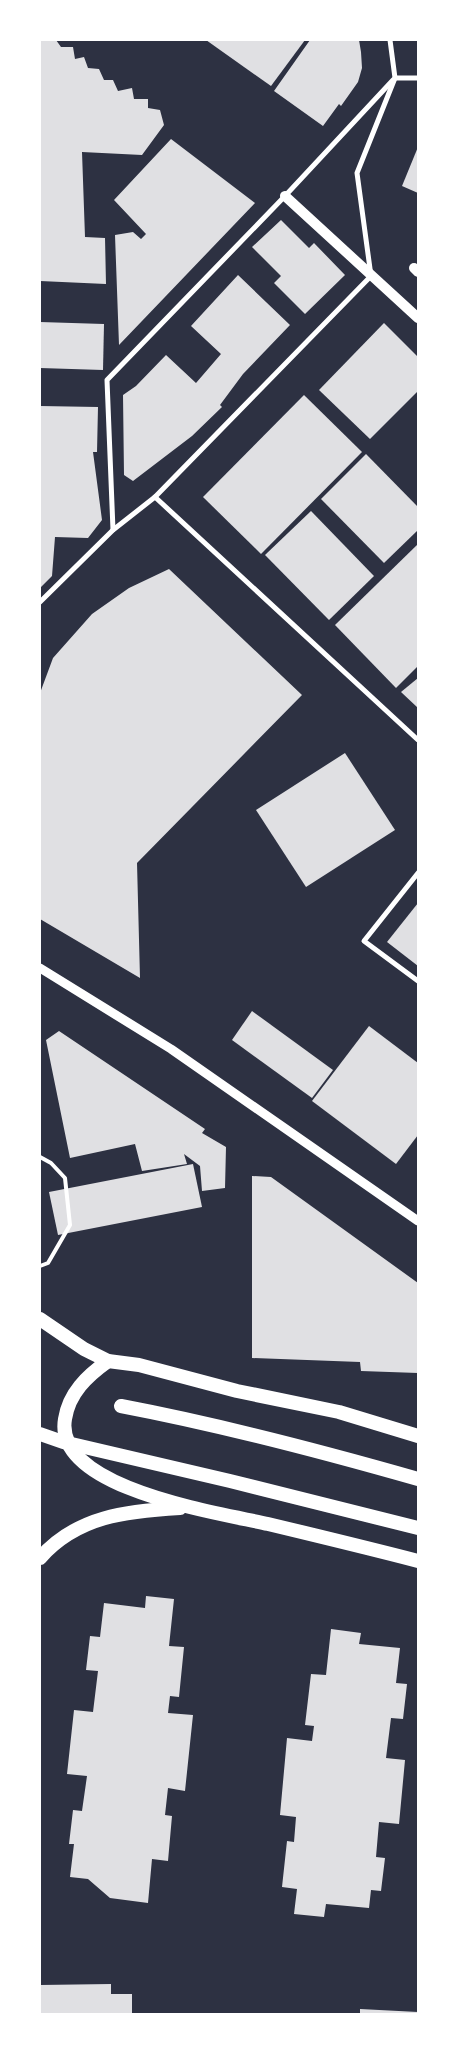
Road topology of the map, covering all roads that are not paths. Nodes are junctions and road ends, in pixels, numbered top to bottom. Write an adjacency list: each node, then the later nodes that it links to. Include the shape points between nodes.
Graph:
1 (390, 40): 2 (street)
2 (395, 78): 3 (street); 4 (street); 5 (street, via 356,173)
3 (418, 78)
4 (284, 196): 5 (main road); 8 (street, via 107,380)
5 (371, 276): 6 (main road); 7 (street)
6 (418, 318)
7 (155, 497): 8 (street); 10 (street)
8 (113, 530): 9 (street)
9 (40, 602)
10 (418, 740)
11 (418, 873): 13 (street, via 364,941)
12 (40, 968): 15 (street, via 171,1049)
13 (418, 981)
14 (40, 1157): 16 (lane, via 51,1163 64,1178 70,1225 48,1263)
15 (418, 1221)
16 (40, 1266)
17 (40, 1319): 18 (highway, via 84,1349)
18 (108, 1360): 21 (highway, via 339,1412); 23 (highway, via 76,1389 66,1409 64,1428 72,1453 92,1470 125,1487)
19 (121, 1406): 22 (highway, via 188,1418)
20 (40, 1434): 24 (highway)
21 (418, 1436)
22 (418, 1479)
23 (188, 1508): 25 (highway, via 135,1511 96,1521 74,1529); 26 (highway, via 242,1518)
24 (418, 1528)
25 (40, 1558)
26 (418, 1562)

